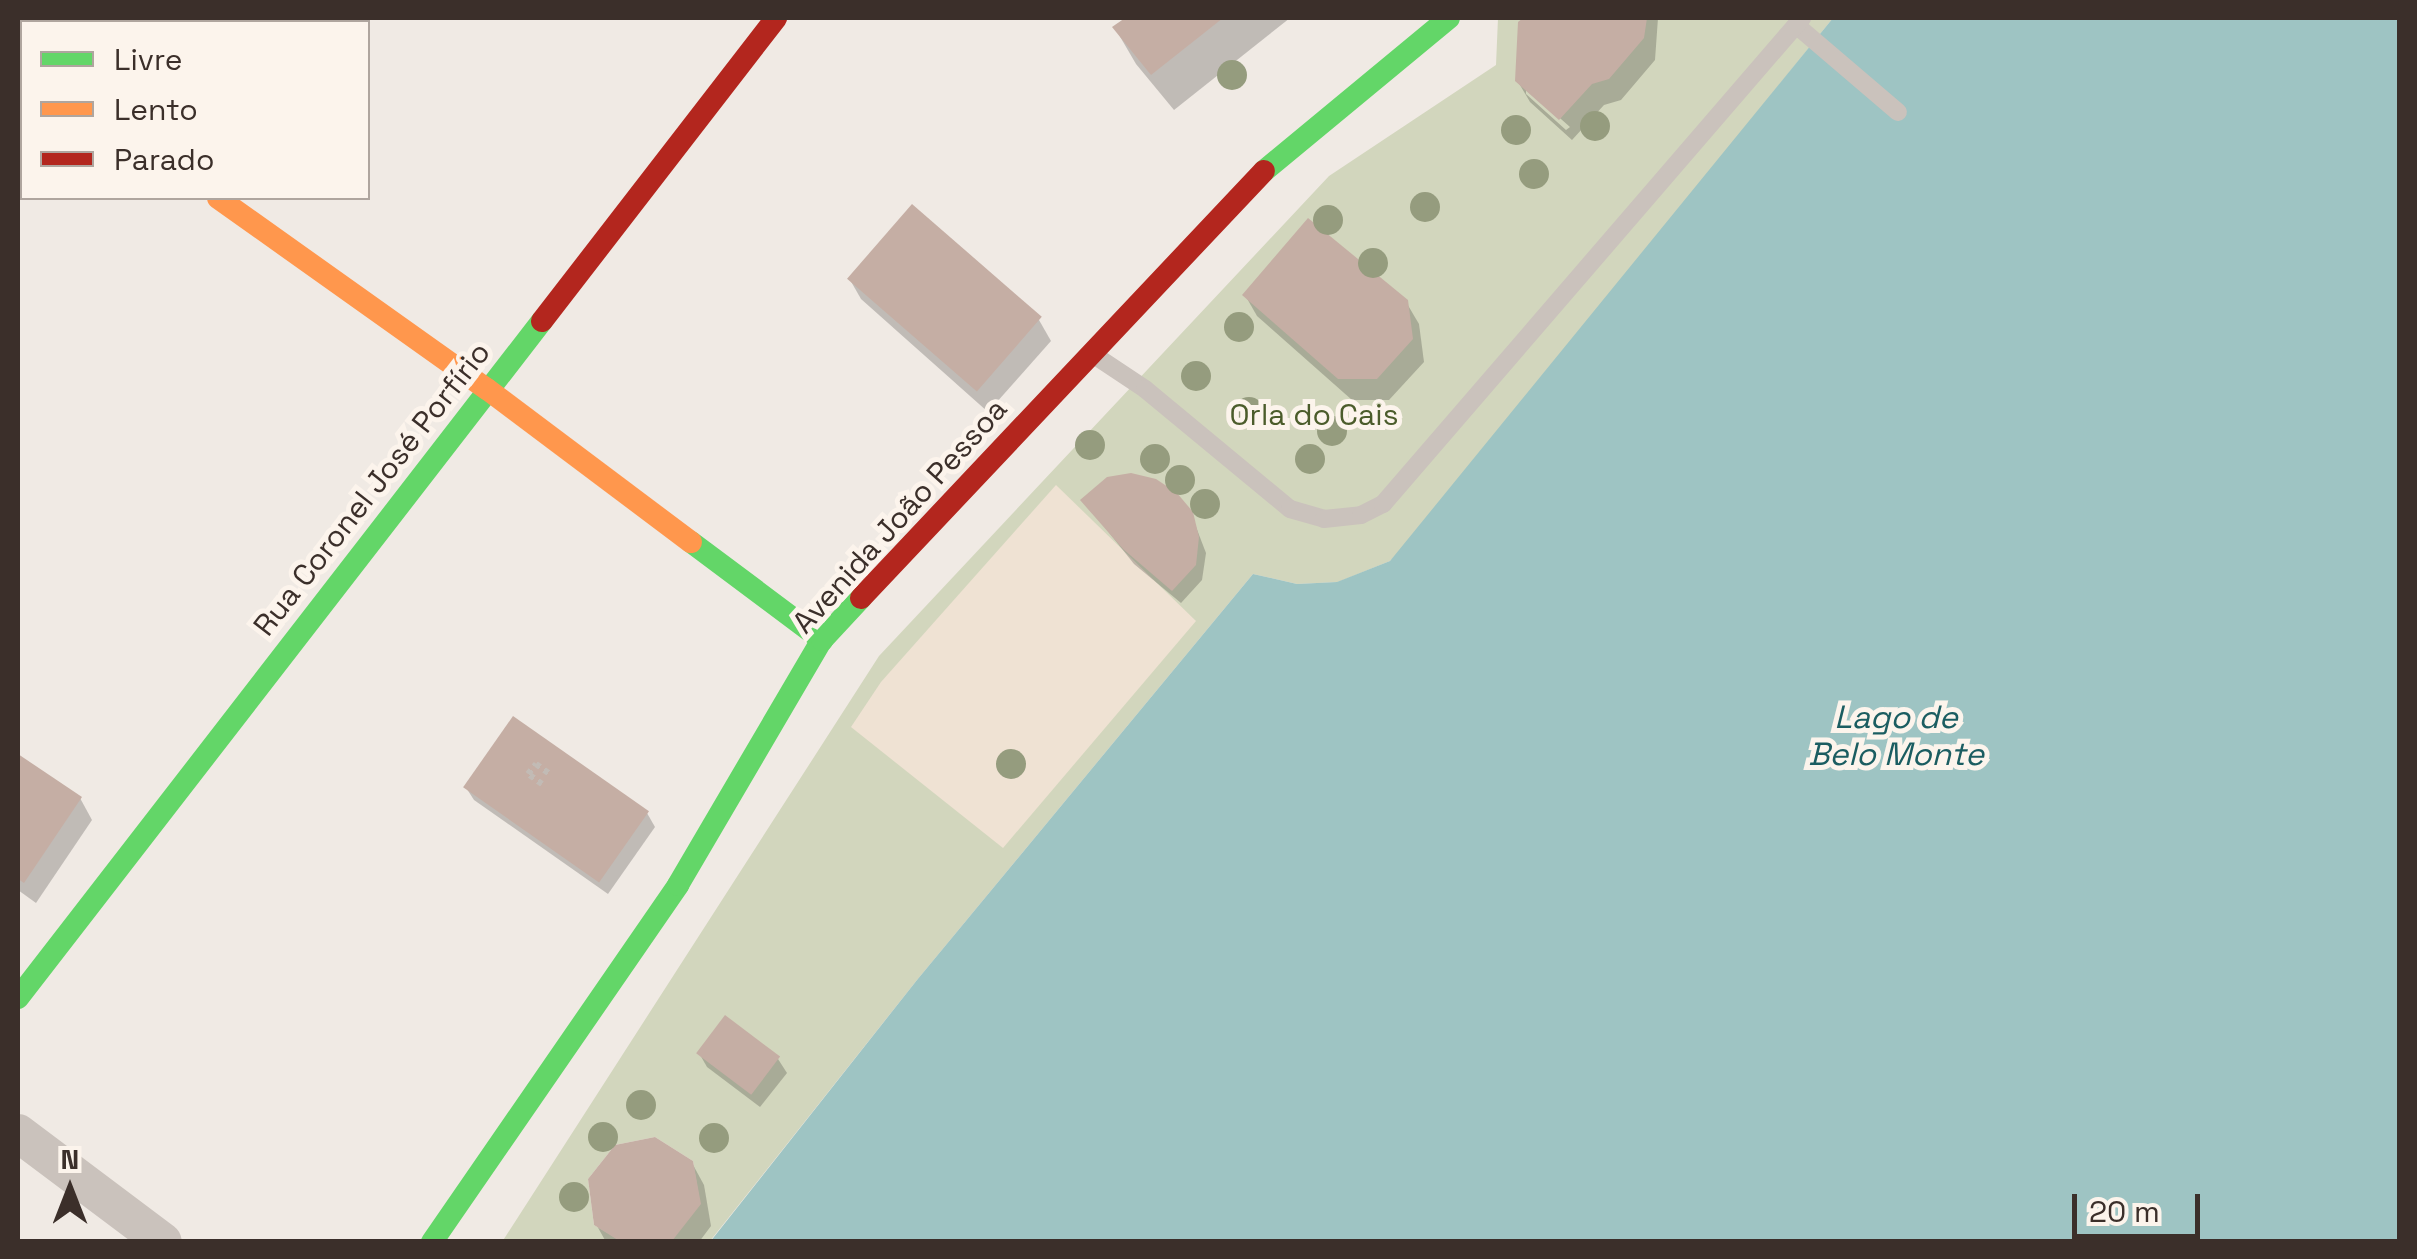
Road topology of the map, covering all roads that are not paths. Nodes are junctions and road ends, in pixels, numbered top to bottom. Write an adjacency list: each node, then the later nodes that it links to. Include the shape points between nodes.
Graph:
1 (776, 18): 7 (street, Rua Coronel José Porfírio)
2 (1450, 18): 6 (street, Avenida João Pessoa, via 1285,150)
3 (1799, 21): 4 (lane); 6 (lane, via 1383,504 1361,515 1324,519 1290,509 1146,389)
4 (1898, 112)
5 (221, 200): 7 (street)
6 (1089, 352): 8 (street, Avenida João Pessoa)
7 (487, 388): 8 (street); 9 (street, Rua Coronel José Porfírio)
8 (822, 640): 12 (street, Avenida João Pessoa, via 678,884)
9 (18, 998)
10 (18, 1134): 11 (street)
11 (163, 1242)
12 (432, 1242)

